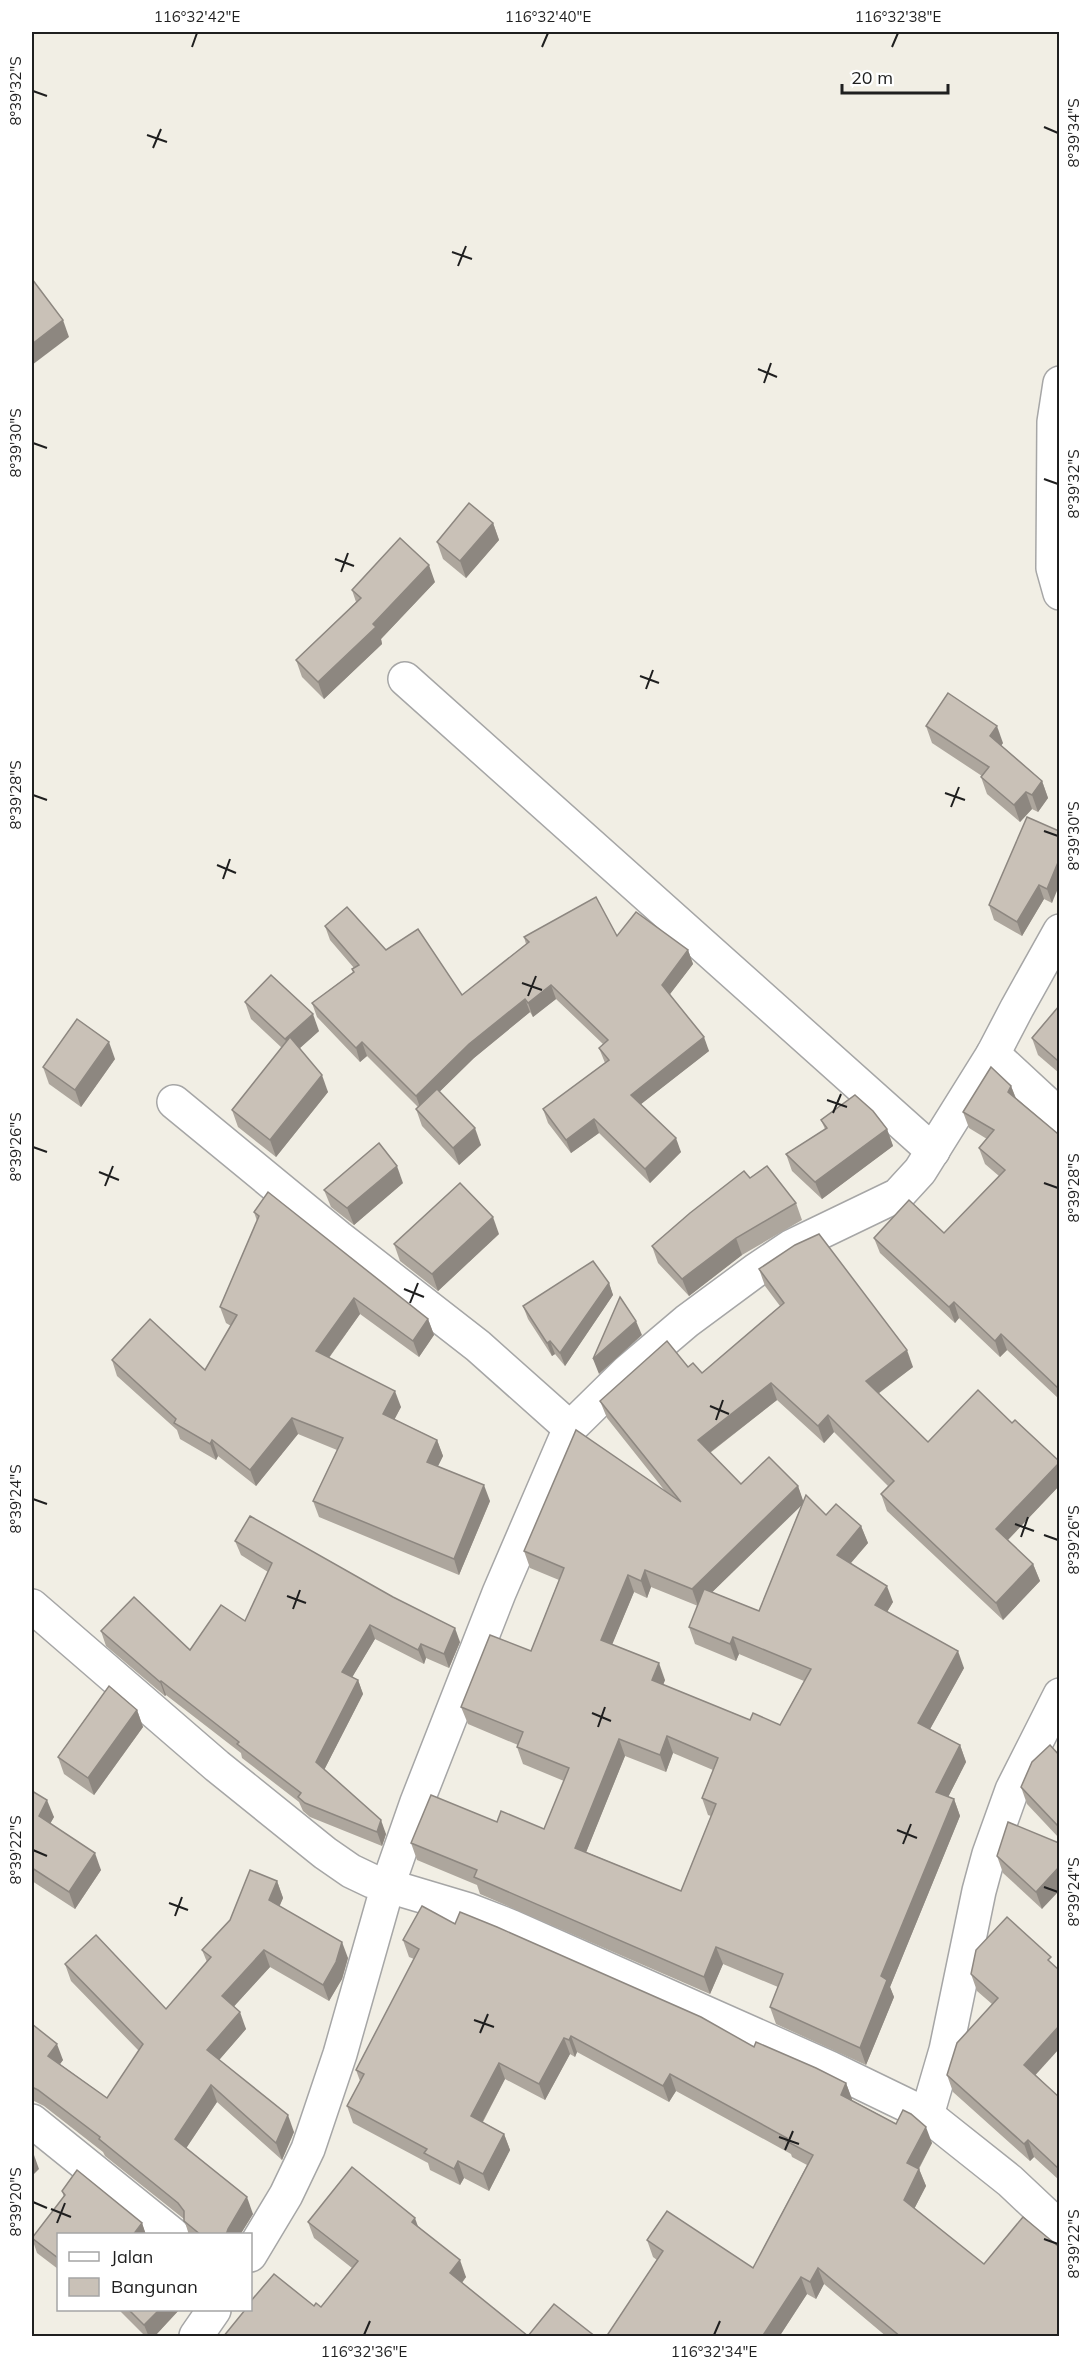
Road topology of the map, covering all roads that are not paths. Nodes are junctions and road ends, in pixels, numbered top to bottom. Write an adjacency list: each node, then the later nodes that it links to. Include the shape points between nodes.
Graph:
1 (1059, 383): 2 (street, via 1053,422 1053,568)
2 (1059, 593)
3 (405, 679): 8 (street)
4 (1059, 931): 5 (street)
5 (993, 1054): 7 (street); 8 (street)
6 (174, 1102): 9 (street, via 478,1346)
7 (1059, 1116)
8 (933, 1151): 9 (street, via 898,1195 792,1246 687,1321)
9 (570, 1428): 12 (street, via 475,1651)
10 (32, 1606): 12 (street, via 217,1766 325,1853 372,1881)
11 (1059, 1695): 13 (street, via 1012,1790 989,1854 946,2050)
12 (388, 1885): 13 (street, via 510,1926); 17 (street, via 308,2149)
13 (927, 2115): 15 (street, via 1010,2181)
14 (32, 2121): 16 (street)
15 (1059, 2228)
16 (170, 2233)
17 (252, 2252)
18 (213, 2311): 19 (street)
19 (196, 2337)

